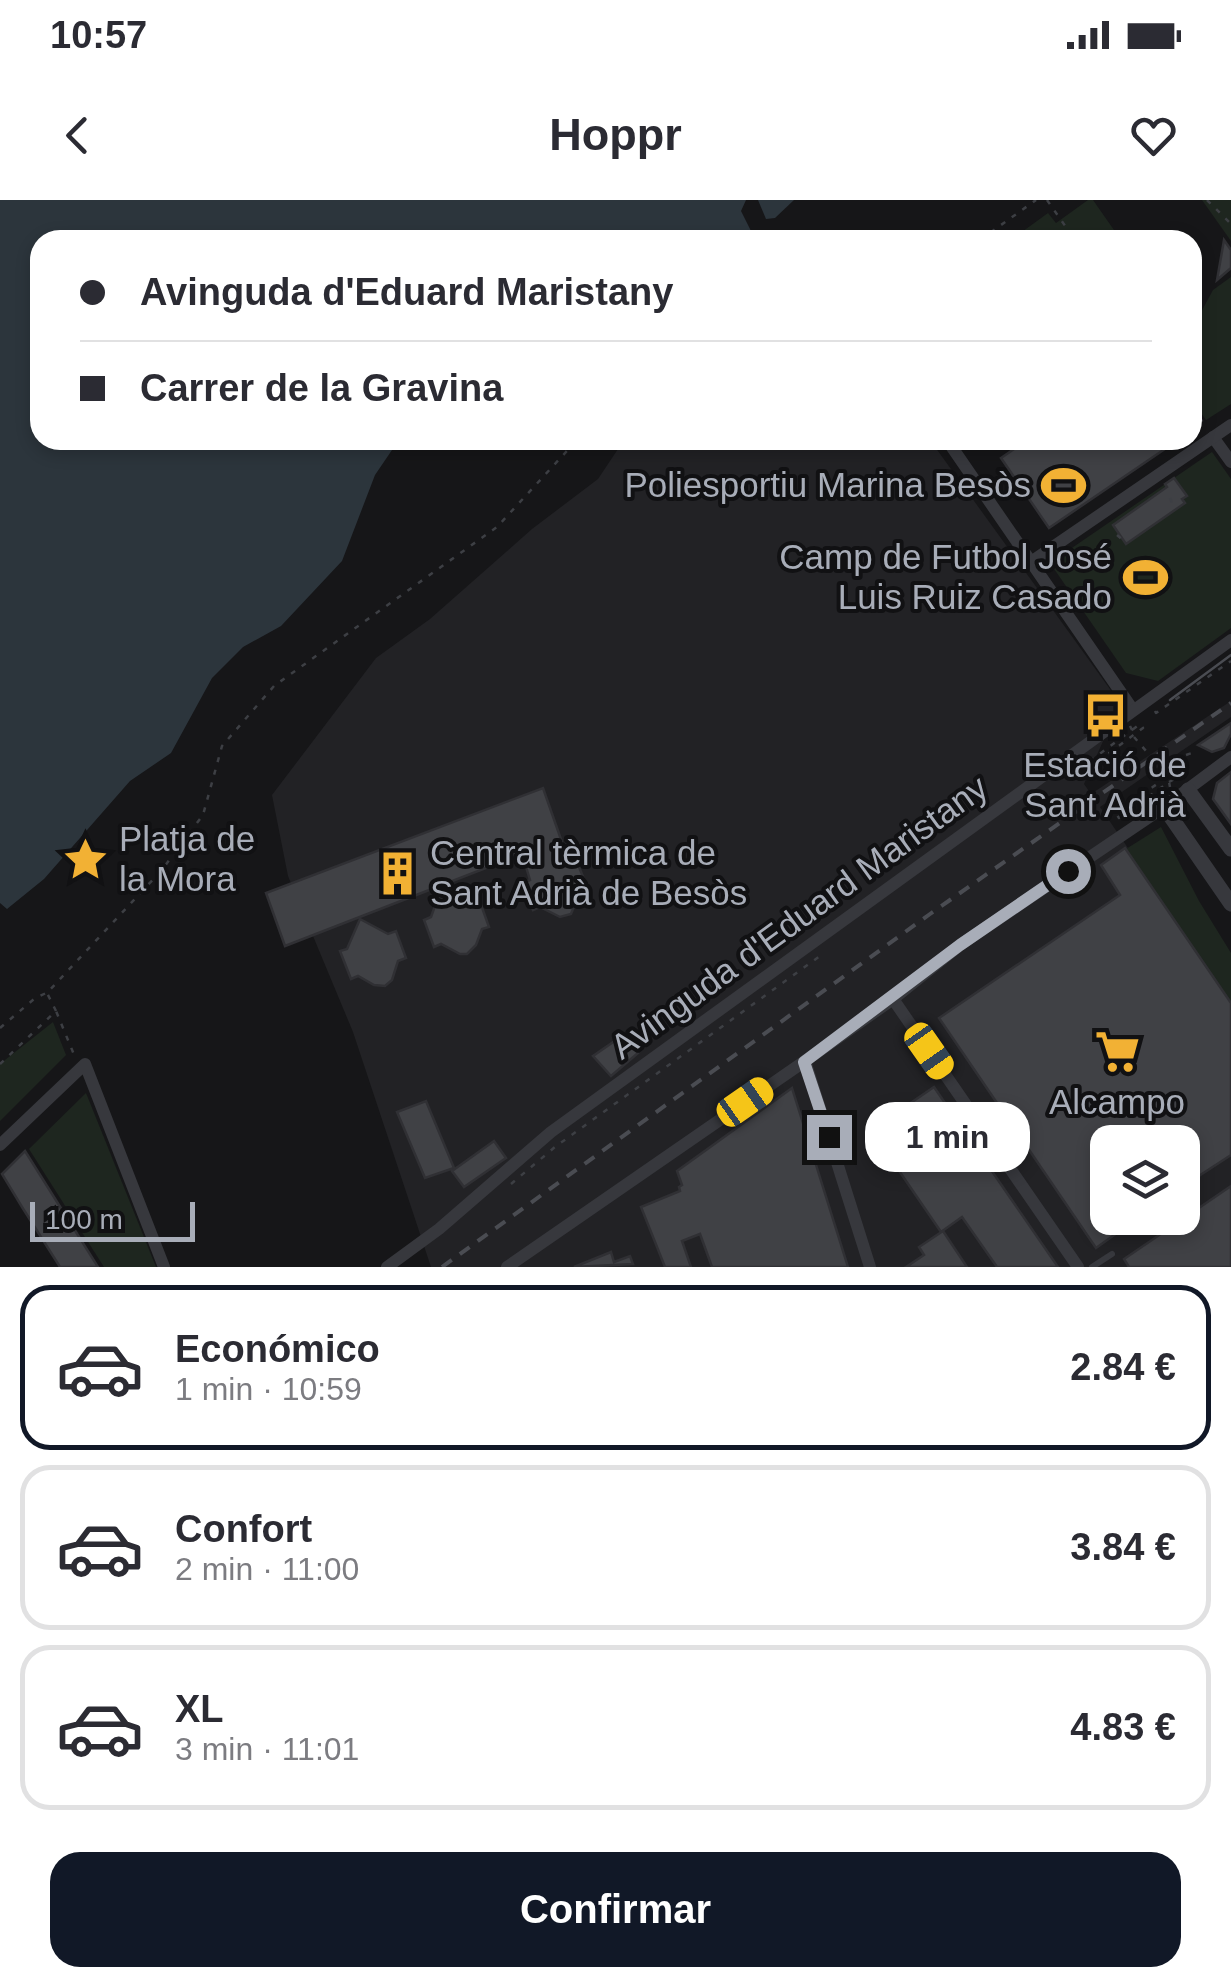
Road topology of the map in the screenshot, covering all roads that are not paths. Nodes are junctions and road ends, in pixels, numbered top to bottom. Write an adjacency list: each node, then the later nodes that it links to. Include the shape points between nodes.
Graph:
1 (1231, 425): 2 (street)
2 (1214, 437): 3 (street); 6 (street)
3 (1202, 445)
4 (954, 450): 7 (street)
5 (1195, 450): 7 (street)
6 (1231, 462)
7 (1030, 562): 9 (street)
8 (1231, 640): 9 (street, Avinguda d'Eduard Maristany)
9 (1128, 713): 22 (street, Avinguda d'Eduard Maristany, via 551,1132)
10 (1231, 757): 11 (street)
11 (1188, 790): 12 (street); 13 (street)
12 (1164, 807): 14 (street); 15 (street)
13 (1231, 849)
14 (1231, 904)
15 (960, 945): 16 (lane); 17 (street)
16 (970, 958)
17 (892, 998): 18 (street, via 851,1037); 25 (street)
18 (804, 1062): 23 (street); 24 (street)
19 (0, 1145): 21 (street, via 82,1066)
20 (1112, 1254): 26 (lane)
21 (164, 1267)
22 (387, 1267)
23 (507, 1267)
24 (870, 1267)
25 (1078, 1267)
26 (1092, 1267)

